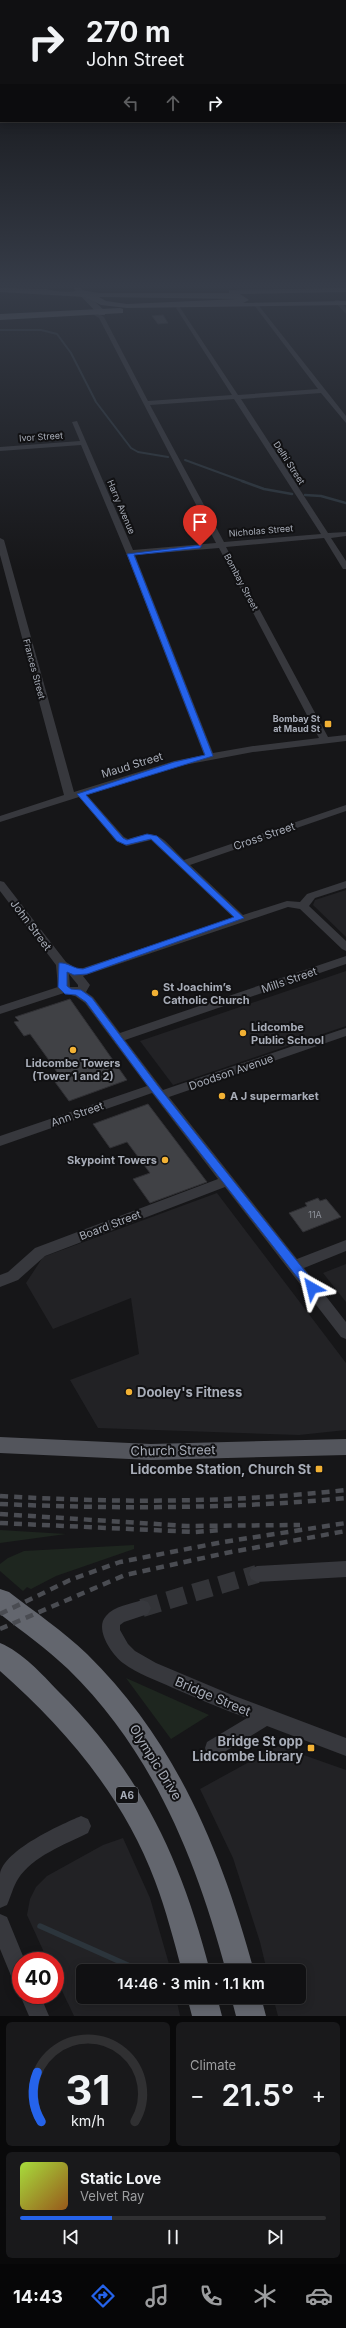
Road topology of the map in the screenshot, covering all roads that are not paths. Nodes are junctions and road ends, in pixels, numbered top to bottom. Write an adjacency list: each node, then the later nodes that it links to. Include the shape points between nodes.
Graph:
1 (135, 382): 6 (street, Bombay Street)
2 (226, 382): 5 (street, Delhi Street)
3 (315, 382): 4 (street)
4 (322, 391): 5 (street); 8 (street)
5 (235, 396): 6 (street); 12 (street, Delhi Street)
6 (146, 402): 14 (street, Bombay Street)
7 (75, 422): 9 (street, Harry Avenue)
8 (346, 422)
9 (84, 443): 10 (street, Ivor Street); 15 (street, Harry Avenue)
10 (0, 449)
11 (346, 534): 12 (street, Nicholas Street)
12 (326, 536): 14 (street, Nicholas Street); 16 (street, Delhi Street)
13 (0, 540): 21 (street, Frances Street)
14 (222, 544): 15 (street, Nicholas Street); 18 (street, Bombay Street)
15 (130, 554): 19 (street, Harry Avenue)
16 (346, 567)
17 (346, 738): 18 (street, Maud Street)
18 (325, 740): 19 (street, Maud Street)
19 (209, 756): 20 (street, Maud Street, via 177,763)
20 (81, 794): 21 (street, Maud Street); 24 (street, via 123,841 129,842 151,836)
21 (70, 797): 23 (street, Maud Street)
22 (346, 808): 24 (street, Cross Street)
23 (0, 819)
24 (182, 864): 28 (street)
25 (0, 884): 31 (street, John Street)
26 (346, 884): 27 (street, via 311,896)
27 (303, 906): 28 (street, via 281,905); 29 (street)
28 (240, 918): 32 (street, via 84,972)
29 (346, 947)
30 (346, 960): 36 (street, Mills Street)
31 (62, 965): 32 (street, John Street); 33 (street)
32 (78, 982): 33 (street, via 72,993); 36 (street, John Street)
33 (64, 986): 34 (street)
34 (0, 1010)
35 (346, 1032): 37 (street, Doodson Avenue)
36 (117, 1038): 37 (street, John Street)
37 (158, 1092): 38 (street, Ann Street); 39 (street, John Street)
38 (0, 1141)
39 (227, 1181): 41 (street, John Street); 42 (street, Board Street, via 40,1252 13,1276)
40 (346, 1245): 41 (street)
41 (295, 1266): 43 (street, John Street)
42 (0, 1281)
43 (346, 1333)
44 (0, 1445): 45 (main road, Church Street, via 151,1452)
45 (346, 1446)
46 (346, 1568): 47 (street)
47 (257, 1574)
48 (0, 1600): 59 (highway, Olympic Drive, via 61,1647 95,1678 128,1717 159,1763 186,1811 206,1856)
49 (142, 1608): 51 (street, Bridge Street, via 118,1616 111,1622 111,1632 129,1657 150,1669)
50 (0, 1655): 58 (highway, A6, via 31,1680 68,1716 99,1754 128,1797 160,1859 190,1943)
51 (266, 1717): 52 (street, Bridge Street); 53 (street)
52 (346, 1747)
53 (214, 1748)
54 (81, 1826): 55 (street, via 20,1860 7,1878)
55 (1, 1894)
56 (0, 1924): 57 (street)
57 (12, 1954)
58 (194, 1964)
59 (238, 1964)
60 (34, 2004): 63 (street)
61 (204, 2004): 64 (highway)
62 (248, 2004): 65 (highway)
63 (39, 2016)
64 (207, 2016)
65 (251, 2016)

